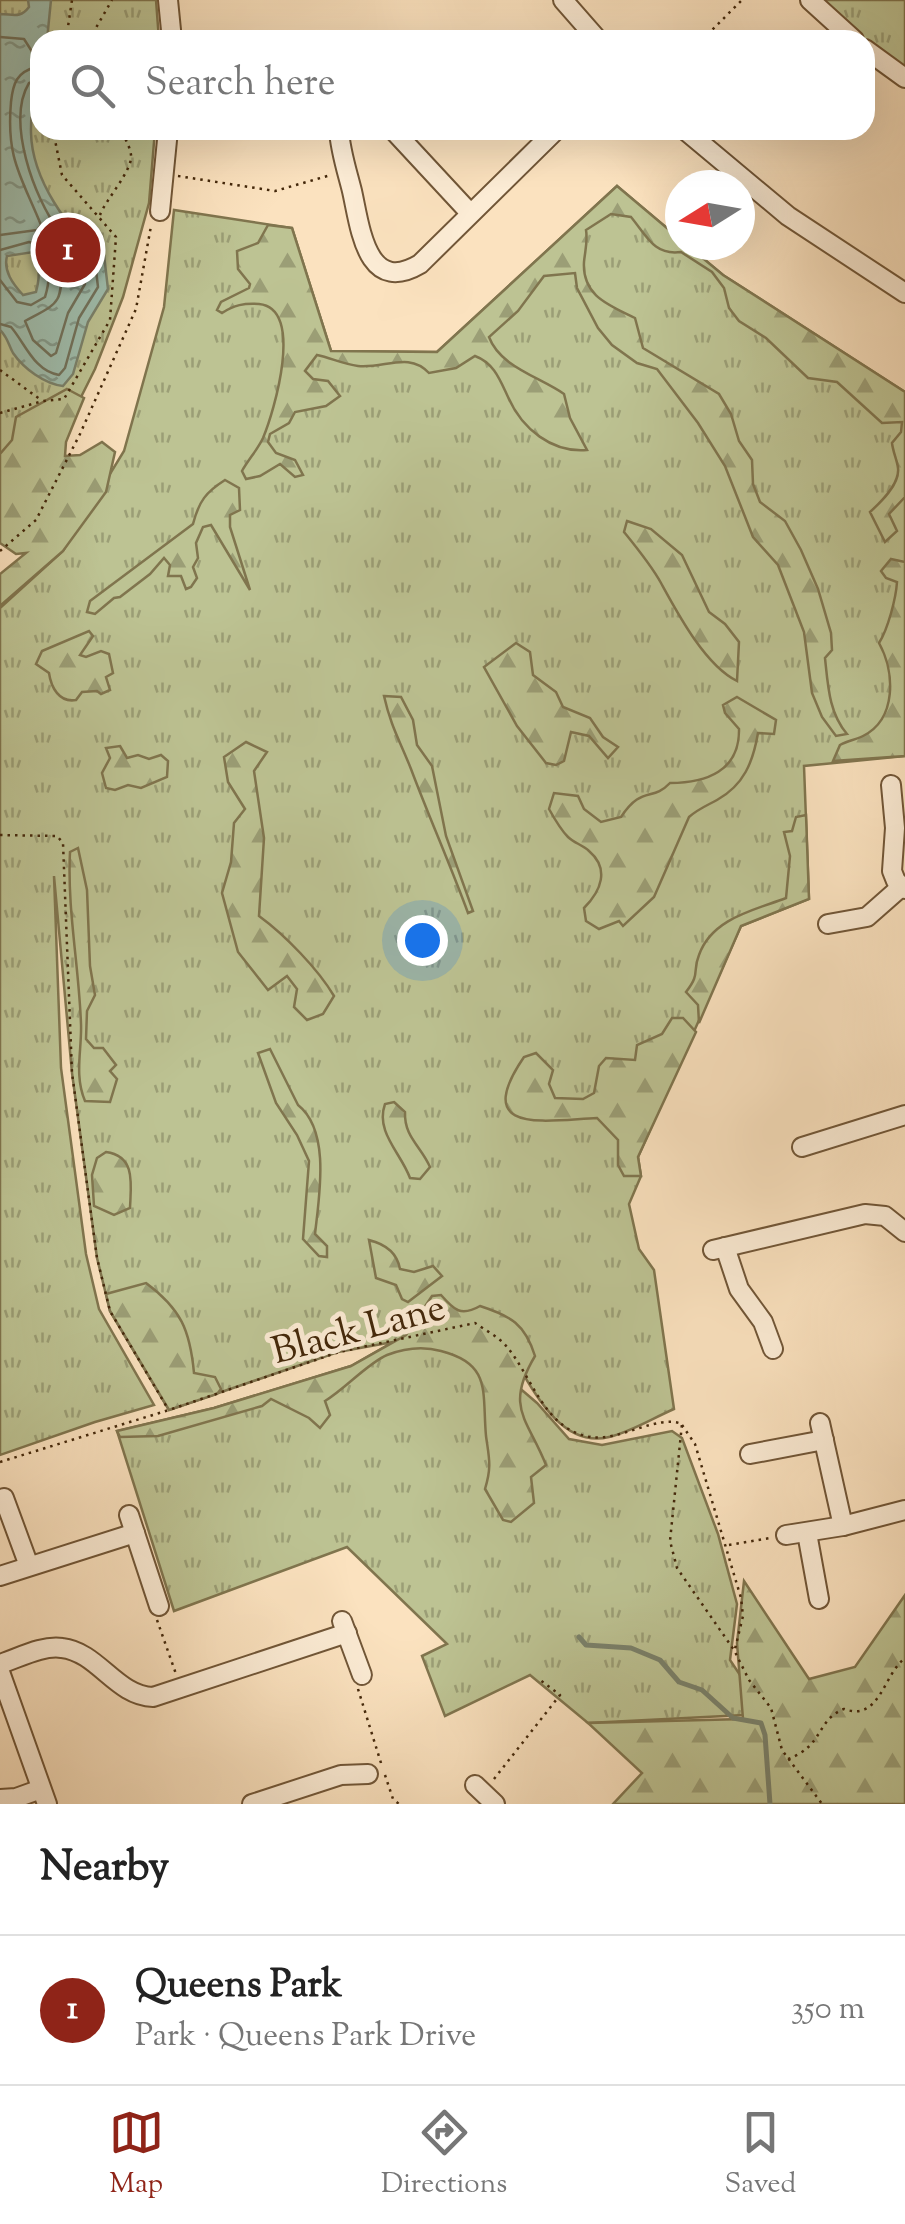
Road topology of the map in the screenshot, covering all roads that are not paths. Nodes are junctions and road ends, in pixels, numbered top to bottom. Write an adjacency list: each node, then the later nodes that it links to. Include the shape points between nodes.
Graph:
1 (168, 0): 4 (street)
2 (563, 0): 5 (street)
3 (810, 0): 6 (street)
4 (171, 30)
5 (589, 30)
6 (843, 30)
7 (875, 56): 8 (street)
8 (905, 78)
9 (168, 140): 14 (street)
10 (341, 140): 15 (street, via 368,252 385,270 420,264)
11 (402, 140): 15 (street)
12 (546, 140): 15 (street)
13 (697, 140): 16 (street, via 788,216)
14 (161, 207)
15 (470, 212)
16 (905, 292)
17 (891, 785): 18 (street, via 892,871)
18 (903, 888): 19 (street, via 867,916)
19 (828, 924)
20 (905, 1115): 21 (street)
21 (802, 1147)
22 (904, 1228): 23 (street, via 886,1216 865,1214 719,1249 739,1289 772,1319)
23 (773, 1348)
24 (762, 1445): 27 (street, via 822,1432)
25 (4, 1498): 30 (street)
26 (905, 1510): 27 (street)
27 (843, 1526): 28 (street)
28 (807, 1532): 29 (street); 32 (street, via 818,1591)
29 (786, 1535)
30 (29, 1566): 31 (street); 33 (street, via 132,1524)
31 (0, 1576)
32 (835, 1580)
33 (159, 1606)
34 (0, 1664): 36 (street, via 63,1648 142,1696 160,1696 344,1627)
35 (0, 1672): 38 (street)
36 (362, 1675)
37 (368, 1774): 40 (street, via 342,1775)
38 (44, 1796): 39 (street)
39 (0, 1799)
40 (252, 1804)

